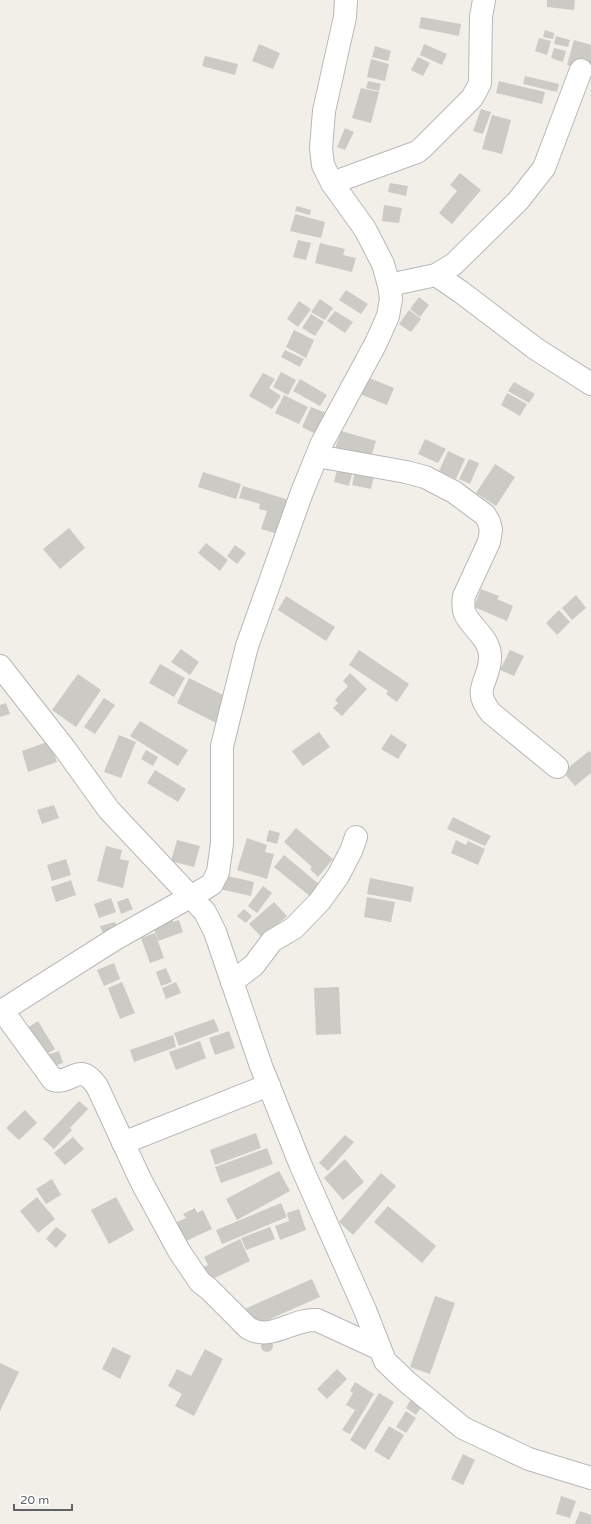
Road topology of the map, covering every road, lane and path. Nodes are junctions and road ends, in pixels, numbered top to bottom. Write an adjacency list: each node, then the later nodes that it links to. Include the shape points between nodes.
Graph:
1 (346, 0): 4 (street, via 345,17 324,111 321,148 323,165)
2 (484, 0): 4 (street, via 481,17 480,83 472,98 417,152)
3 (581, 70): 5 (street, via 544,168 518,202 454,264)
4 (332, 183): 6 (street, via 365,229 383,264)
5 (436, 275): 6 (street); 7 (street, via 536,349)
6 (389, 285): 8 (street, via 391,299 388,316)
7 (591, 384)
8 (317, 456): 10 (street, via 406,472 425,478 454,492 485,515 491,530 489,542 464,596 463,605 465,614 488,646 490,655 481,698 491,713); 12 (street, via 247,646 222,746 222,843 218,872 212,884)
9 (0, 666): 12 (street, via 65,748 109,810)
10 (557, 767)
11 (356, 837): 13 (street, via 338,876 320,901 294,928 272,942 254,965)
12 (189, 896): 13 (street, via 205,912 215,932); 14 (street)
13 (232, 982): 15 (street)
14 (1, 1011): 16 (street, via 53,1080 58,1081 81,1074 86,1074 92,1079)
15 (269, 1085): 16 (street); 17 (street)
16 (123, 1142): 17 (street, via 145,1188 200,1282 248,1328 263,1333 308,1319 317,1320)
17 (380, 1349): 18 (street, via 385,1361 407,1382 463,1428 528,1459)
18 (591, 1478)

